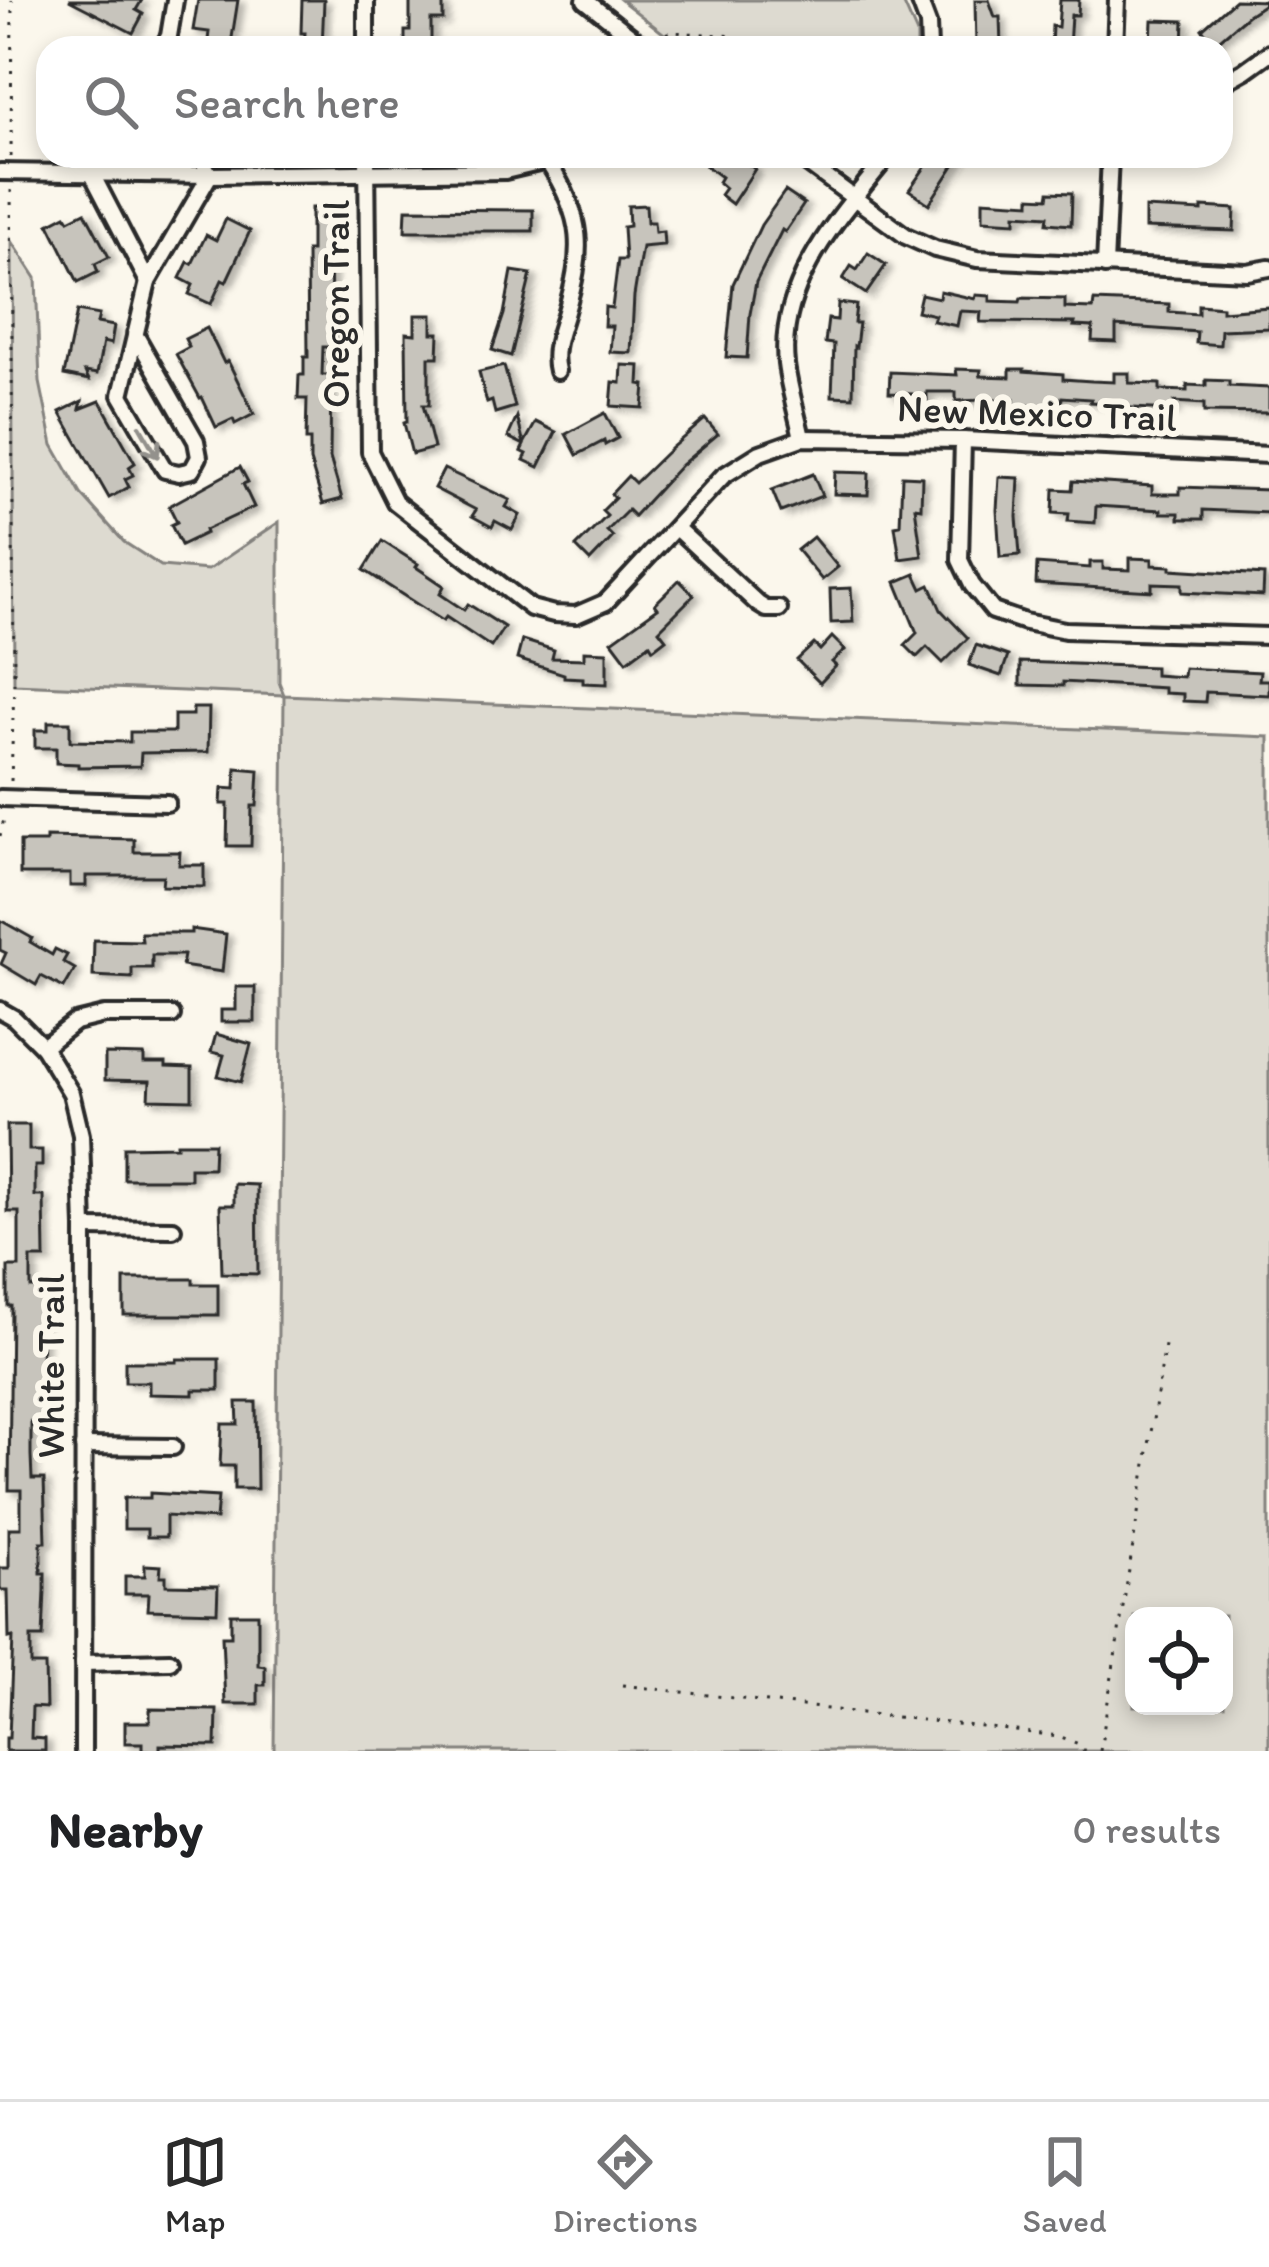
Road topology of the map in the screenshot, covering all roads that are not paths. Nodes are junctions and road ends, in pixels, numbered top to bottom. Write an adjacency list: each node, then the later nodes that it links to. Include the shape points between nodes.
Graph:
1 (176, 0): 6 (street)
2 (366, 0): 7 (street)
3 (585, 0): 8 (street)
4 (919, 0): 9 (street)
5 (1118, 0): 10 (street)
6 (169, 36)
7 (366, 36)
8 (630, 36)
9 (928, 36)
10 (1116, 36)
11 (1269, 53): 12 (street)
12 (1233, 77)
13 (95, 168): 24 (street)
14 (206, 168): 25 (street)
15 (310, 168): 25 (street)
16 (367, 168): 35 (street, Oregon Trail, via 370,452 395,502 530,608 554,614 606,602)
17 (446, 168): 18 (street)
18 (515, 168)
19 (553, 168): 31 (street, via 579,236 577,274 553,356)
20 (814, 168): 26 (street)
21 (879, 168): 26 (street)
22 (1109, 168): 27 (street)
23 (6, 172): 24 (street)
24 (92, 174): 25 (street); 29 (street)
25 (210, 175): 29 (street)
26 (855, 198): 27 (street, via 935,249); 32 (street, via 811,259 786,326)
27 (1105, 266): 28 (street)
28 (1269, 268)
29 (148, 282): 30 (street)
30 (135, 334): 30 (street, one-way to 30, via 121,395 164,470 192,470 196,441)
31 (557, 371)
32 (802, 438): 33 (street, New Mexico Trail); 35 (street, via 724,476)
33 (963, 440): 34 (street, New Mexico Trail); 37 (street, via 960,560 993,611 1065,630)
34 (1269, 455)
35 (676, 528): 36 (street, via 758,604)
36 (779, 609)
37 (1269, 635)
38 (4, 798): 39 (street)
39 (167, 803)
40 (0, 1010): 42 (street, White Trail)
41 (172, 1015): 42 (street, via 75,1022)
42 (43, 1047): 43 (street, White Trail, via 82,1135)
43 (84, 1228): 44 (street); 45 (street, White Trail)
44 (172, 1229)
45 (83, 1446): 46 (street); 48 (street, White Trail)
46 (173, 1447)
47 (170, 1661): 48 (street)
48 (83, 1663): 49 (street, White Trail)
49 (83, 1751)

